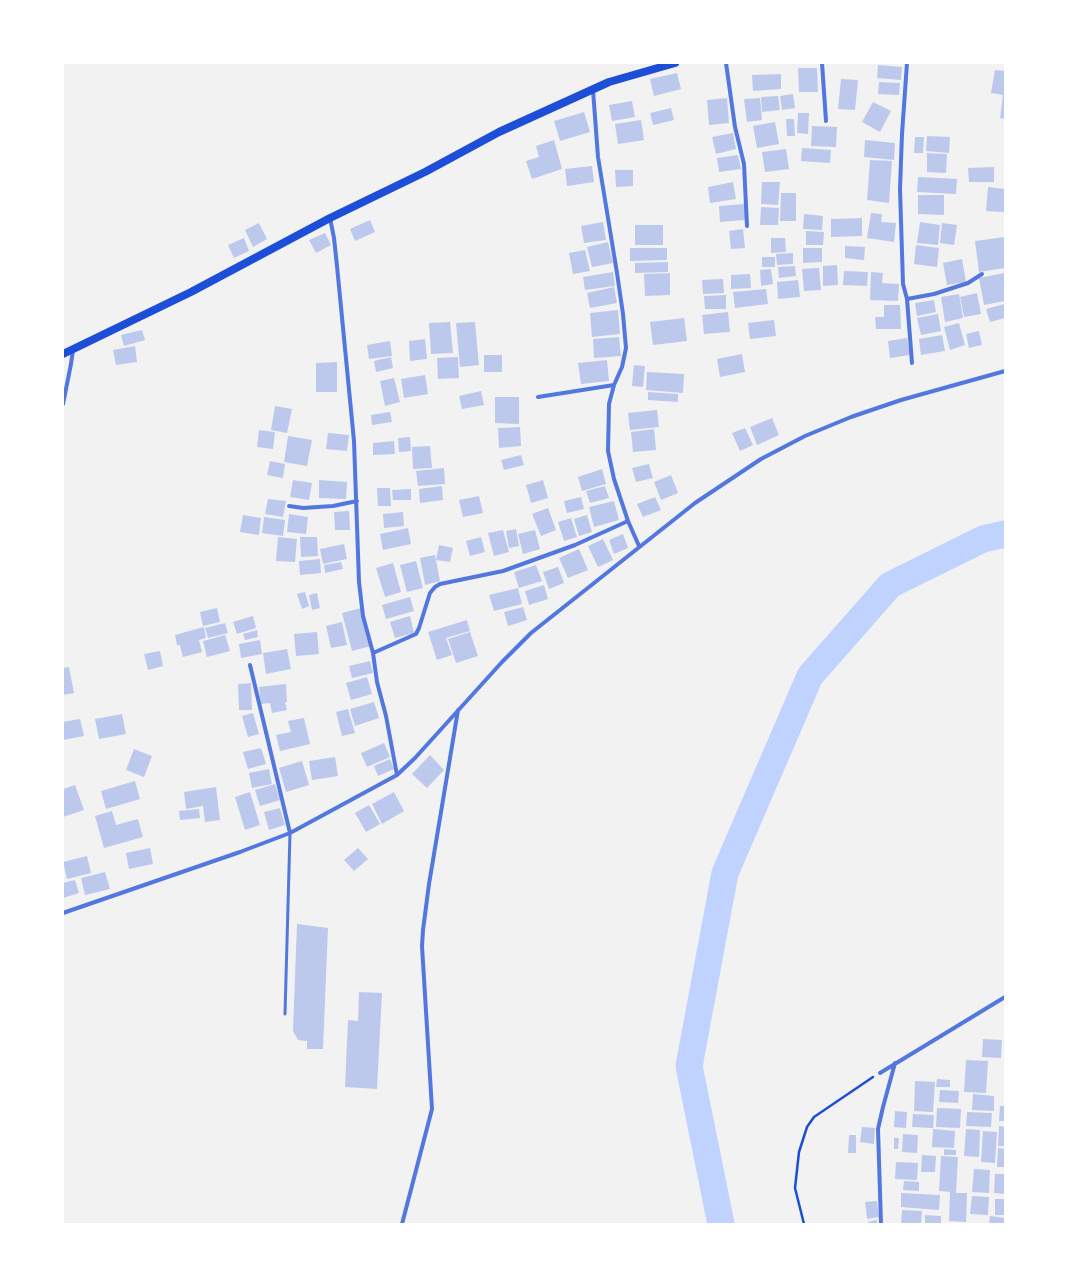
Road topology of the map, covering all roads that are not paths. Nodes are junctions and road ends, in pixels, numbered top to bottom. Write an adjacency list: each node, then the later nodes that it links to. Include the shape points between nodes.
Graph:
1 (675, 63): 5 (main road)
2 (726, 63): 8 (street, via 735,127 744,164)
3 (822, 63): 6 (street)
4 (906, 63): 10 (street, via 900,189 903,284)
5 (593, 89): 7 (main road, via 500,132); 15 (street, via 598,157 626,348)
6 (826, 121)
7 (330, 218): 11 (main road, via 191,292); 18 (street, via 354,441)
8 (748, 226)
9 (982, 274): 10 (street, via 968,283 934,294)
10 (907, 299): 13 (street)
11 (73, 350): 12 (main road); 17 (street)
12 (63, 354)
13 (912, 363)
14 (1005, 371): 21 (street, via 901,400 805,436 761,459 695,503)
15 (614, 385): 16 (street); 20 (street, via 609,404 608,452)
16 (538, 398)
17 (63, 404)
18 (357, 500): 19 (street, via 333,506); 22 (street, via 359,582 363,616)
19 (289, 506)
20 (628, 521): 21 (street); 22 (street, via 575,545 504,571 440,584 430,593 416,634)
21 (639, 546): 24 (street, via 531,633)
22 (373, 653): 25 (street)
23 (250, 665): 26 (street)
24 (458, 710): 25 (street); 32 (street, via 423,930 432,1110)
25 (397, 775): 26 (street)
26 (290, 833): 27 (street); 29 (lane)
27 (63, 913)
28 (1005, 997): 30 (street)
29 (284, 1014)
30 (895, 1063): 31 (street); 33 (street, via 878,1129)
31 (880, 1073)
32 (402, 1224)
33 (881, 1224)

